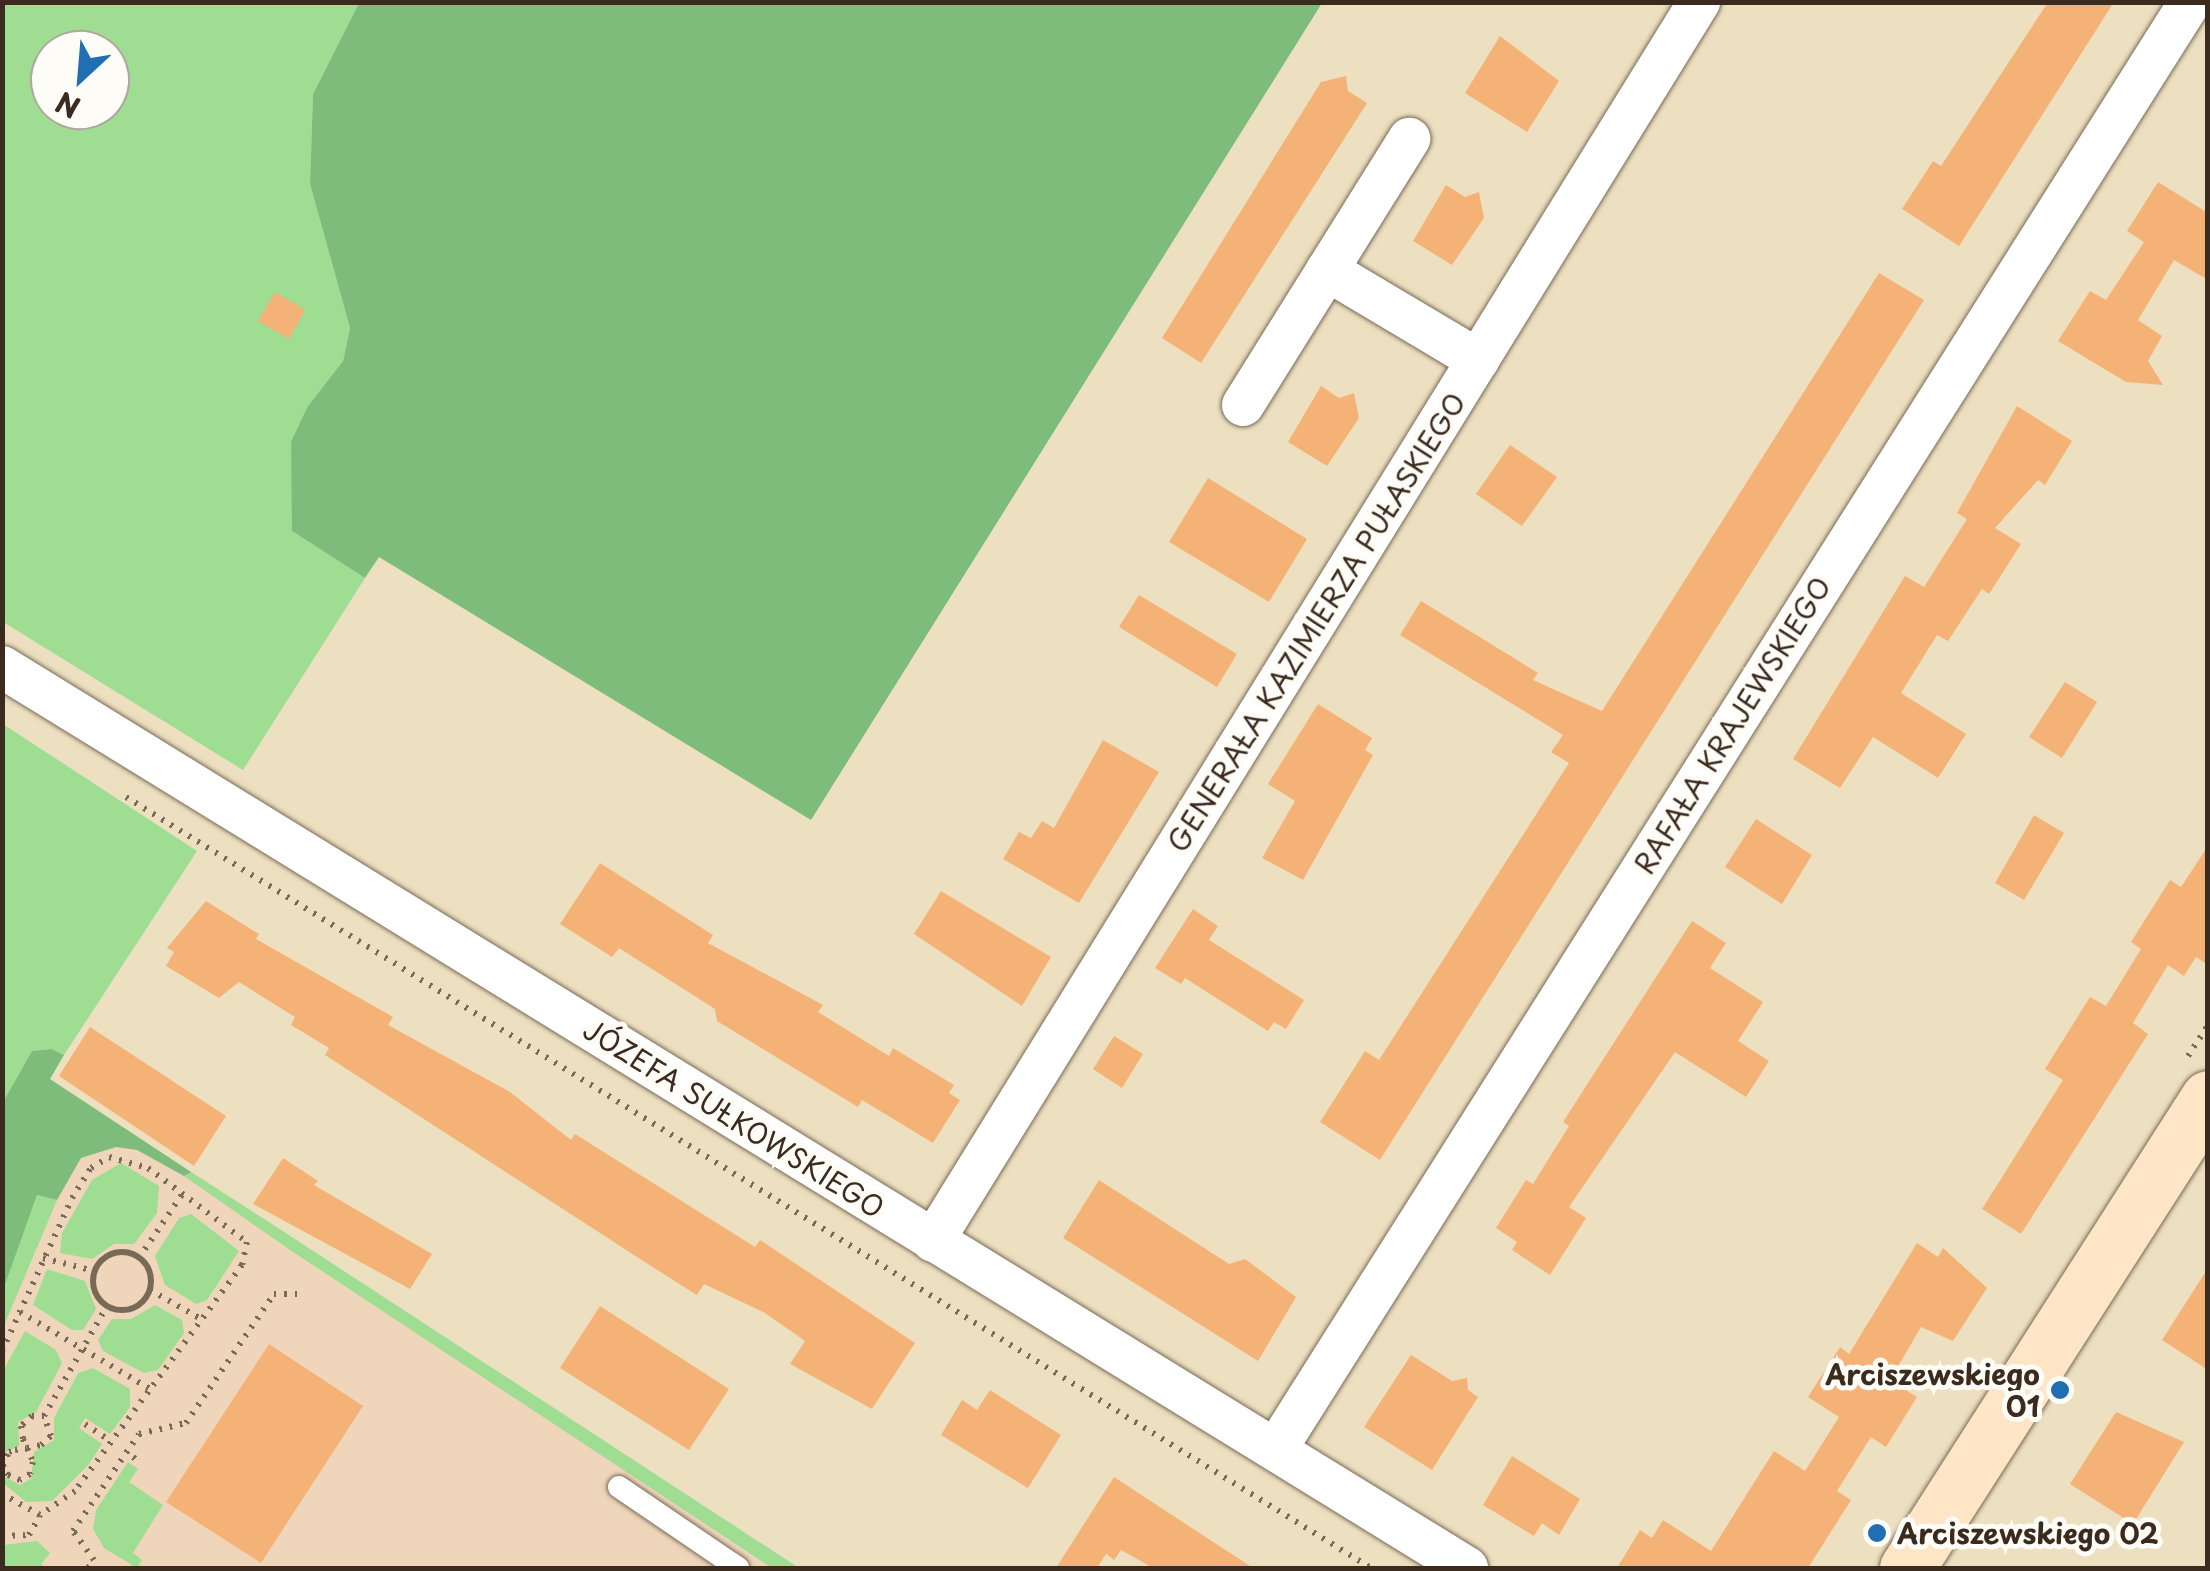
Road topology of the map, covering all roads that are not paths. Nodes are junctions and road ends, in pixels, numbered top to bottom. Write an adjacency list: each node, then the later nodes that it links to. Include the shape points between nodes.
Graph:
1 (1700, 2): 5 (street, GENERAŁA KAZIMIERZA PUŁASKIEGO)
2 (2190, 2): 10 (street, RAFAŁA KRAJEWSKIEGO)
3 (1410, 138): 4 (street)
4 (1328, 270): 5 (street); 6 (street)
5 (1478, 360): 9 (street, GENERAŁA KAZIMIERZA PUŁASKIEGO)
6 (1243, 405)
7 (2, 667): 9 (street, JÓZEFA SUŁKOWSKIEGO)
8 (2208, 1098): 14 (street)
9 (934, 1241): 10 (street, JÓZEFA SUŁKOWSKIEGO)
10 (1276, 1449): 13 (street, JÓZEFA SUŁKOWSKIEGO)
11 (619, 1487): 12 (lane)
12 (738, 1568)
13 (1467, 1568)
14 (1907, 1568)

